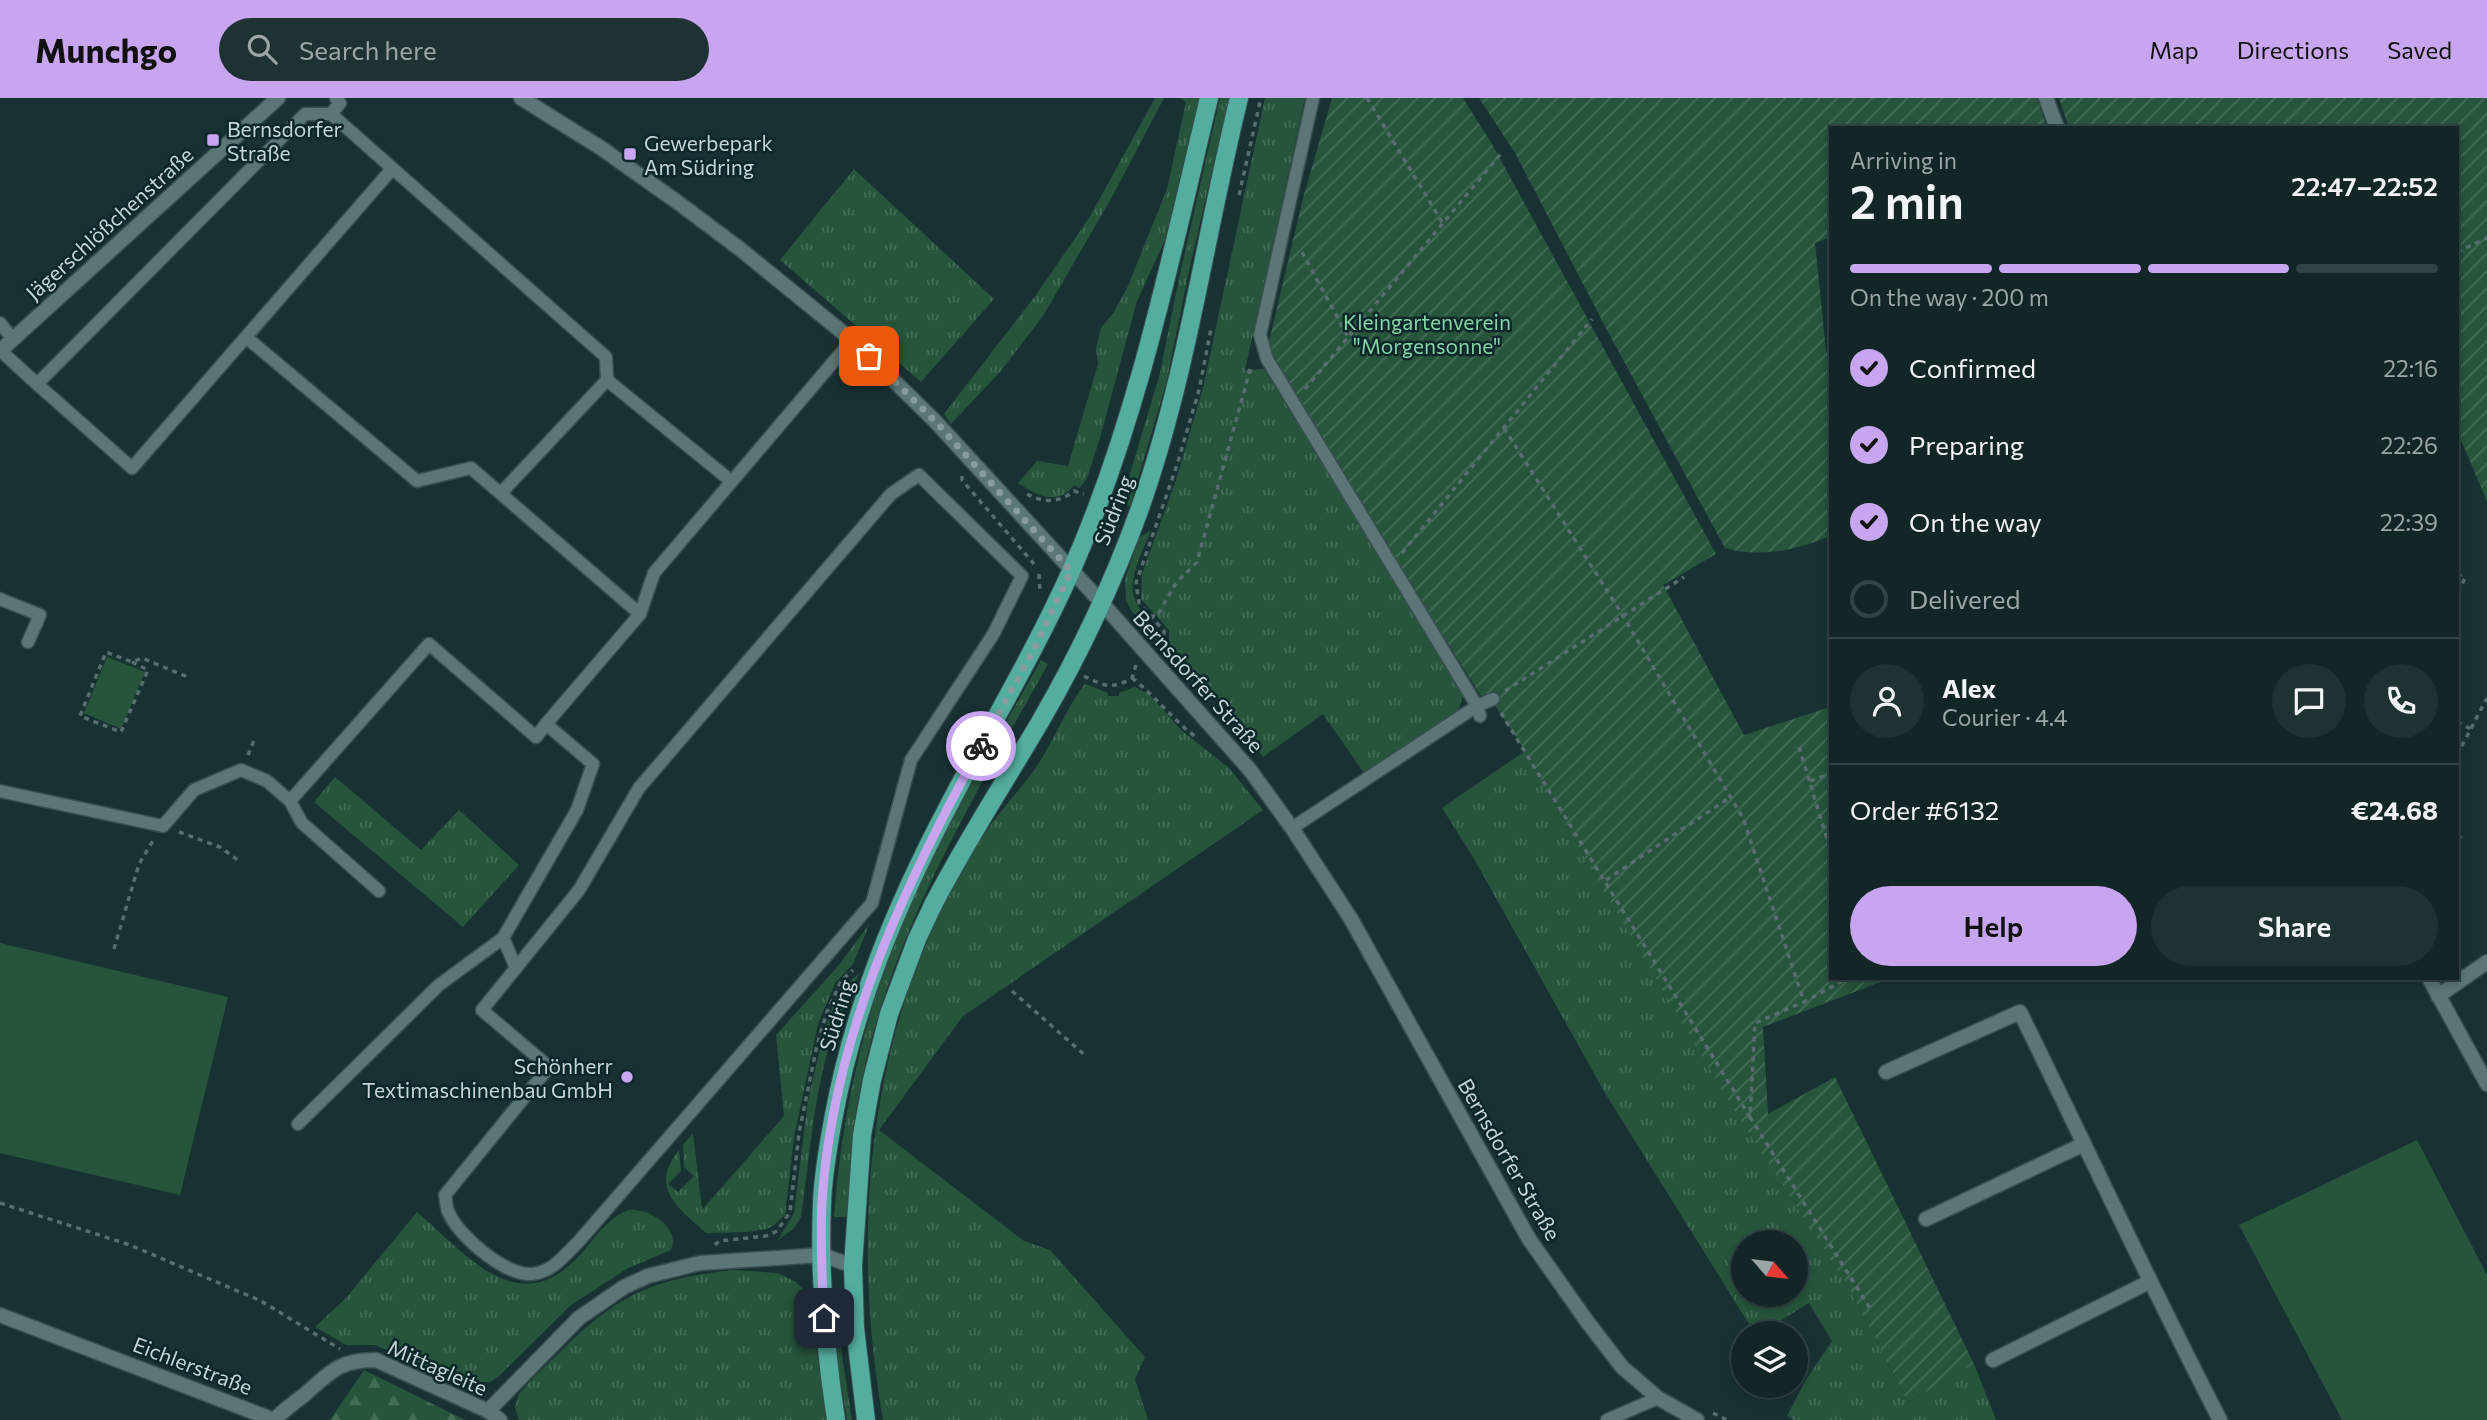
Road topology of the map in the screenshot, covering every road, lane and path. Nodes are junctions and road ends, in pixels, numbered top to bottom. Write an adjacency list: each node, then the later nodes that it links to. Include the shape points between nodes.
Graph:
1 (278, 98): 22 (street, Jägerschlößchenstraße)
2 (336, 98): 9 (lane, via 340,103)
3 (521, 98): 23 (street, Bernsdorfer Straße, via 680,204)
4 (1209, 98): 32 (main road, Südring, via 1151,331)
5 (1239, 98): 33 (main road, Südring, via 1175,391)
6 (1313, 98): 19 (lane)
7 (1367, 98): 13 (path)
8 (2046, 98): 10 (street)
9 (331, 114): 12 (lane); 26 (lane, via 305,114)
10 (2056, 126)
11 (1503, 151): 13 (path)
12 (392, 169): 20 (lane); 25 (lane, via 606,357)
13 (1443, 223): 21 (path)
14 (2487, 238): 15 (path)
15 (2459, 251)
16 (1303, 252): 21 (path)
17 (1592, 319): 28 (path)
18 (0, 323): 22 (lane)
19 (1260, 335): 43 (path, via 1198,562 1176,583 1157,616); 50 (lane, via 1267,359)
20 (246, 337): 26 (lane, via 132,468); 31 (lane, via 417,481 471,468)
21 (1348, 337): 27 (path)
22 (12, 338): 24 (street, Jägerschlößchenstraße)
23 (852, 340): 29 (lane); 36 (street, Bernsdorfer Straße, via 934,420)
24 (0, 351): 26 (lane)
25 (607, 380): 29 (lane); 31 (lane)
26 (37, 384)
27 (1299, 397)
28 (1504, 428): 35 (path, via 1400,555); 44 (path)
29 (731, 481): 42 (lane, via 654,573)
30 (1019, 489): 32 (path, via 1045,501 1066,498 1074,491)
31 (501, 493): 42 (lane)
32 (1101, 500): 36 (main road, Südring)
33 (1138, 513): 34 (path); 41 (main road, Südring)
34 (1158, 521)
35 (1393, 544)
36 (1071, 571): 41 (street, Bernsdorfer Straße); 86 (main road, Südring, via 948,807 874,968 839,1086 822,1201)
37 (2459, 575): 39 (path, via 2465,578)
38 (1684, 577): 44 (path)
39 (2459, 590)
40 (0, 599): 45 (lane, via 40,615)
41 (1101, 602): 62 (street, Bernsdorfer Straße, via 1250,770); 87 (main road, Südring, via 1040,721 944,883 900,982 866,1107)
42 (640, 614): 52 (lane)
43 (1150, 616)
44 (1623, 616): 49 (path); 59 (path)
45 (27, 642)
46 (132, 662): 46 (path, via 106,652 80,716 121,732 148,670); 47 (path, via 142,658)
47 (190, 678)
48 (2487, 698): 53 (path)
49 (1493, 699): 50 (lane); 67 (path)
50 (1478, 711): 62 (lane)
51 (2459, 723): 53 (path)
52 (547, 724): 60 (lane, via 536,737 429,644); 69 (lane, via 593,764 577,810)
53 (2470, 729): 55 (path)
54 (1799, 747): 57 (path)
55 (2459, 751)
56 (1829, 774): 57 (path)
57 (1810, 781): 65 (path)
58 (0, 792): 61 (lane)
59 (1730, 798): 67 (path); 77 (path, via 1743,818)
60 (290, 801): 61 (lane, via 267,780 241,770 194,790); 68 (lane, via 302,824)
61 (163, 826): 66 (path, via 220,847); 70 (path, via 139,864)
62 (1292, 828): 93 (street, Bernsdorfer Straße, via 1351,919 1528,1239 1622,1367)
63 (2459, 837): 64 (path)
64 (2463, 839)
65 (1829, 846)
66 (239, 861)
67 (1606, 880): 81 (path)
68 (379, 891)
69 (503, 937): 72 (lane); 82 (lane, via 439,985)
70 (114, 949)
71 (2487, 962): 76 (street)
72 (516, 968): 72 (lane, via 482,1010 549,1067 446,1195 448,1211 464,1235 510,1269 531,1274 551,1269 580,1240 872,903 911,760 994,633 1022,576 919,475 891,494 639,788 579,890)
73 (1844, 980): 77 (path)
74 (2430, 980): 76 (street)
75 (1012, 991): 78 (path)
76 (2438, 996): 80 (street)
77 (1804, 1002): 81 (path, via 1755,1023)
78 (1087, 1057)
79 (1886, 1072): 83 (street, via 2020,1012)
80 (2487, 1084)
81 (1749, 1117): 89 (path)
82 (298, 1124)
83 (2084, 1144): 85 (street); 88 (street)
84 (0, 1203): 91 (path, via 130,1245 261,1301)
85 (1927, 1219)
86 (822, 1255): 87 (street); 94 (street, via 700,1263 636,1282 579,1318); 97 (main road, Südring, via 825,1340)
87 (853, 1266): 98 (main road, Südring)
88 (2149, 1282): 92 (street); 101 (street)
89 (1871, 1310)
90 (0, 1315): 95 (street, Eichlerstraße)
91 (356, 1360): 94 (street, Mittagleite, via 376,1360); 95 (street, Eichlerstraße, via 328,1373)
92 (1993, 1360)
93 (1658, 1398): 99 (lane); 100 (street, Bernsdorfer Straße)
94 (488, 1411): 96 (street, Mittagleite)
95 (274, 1420)
96 (500, 1420)
97 (836, 1420)
98 (866, 1420)
99 (1607, 1420)
100 (1697, 1420)
101 (2220, 1420)

